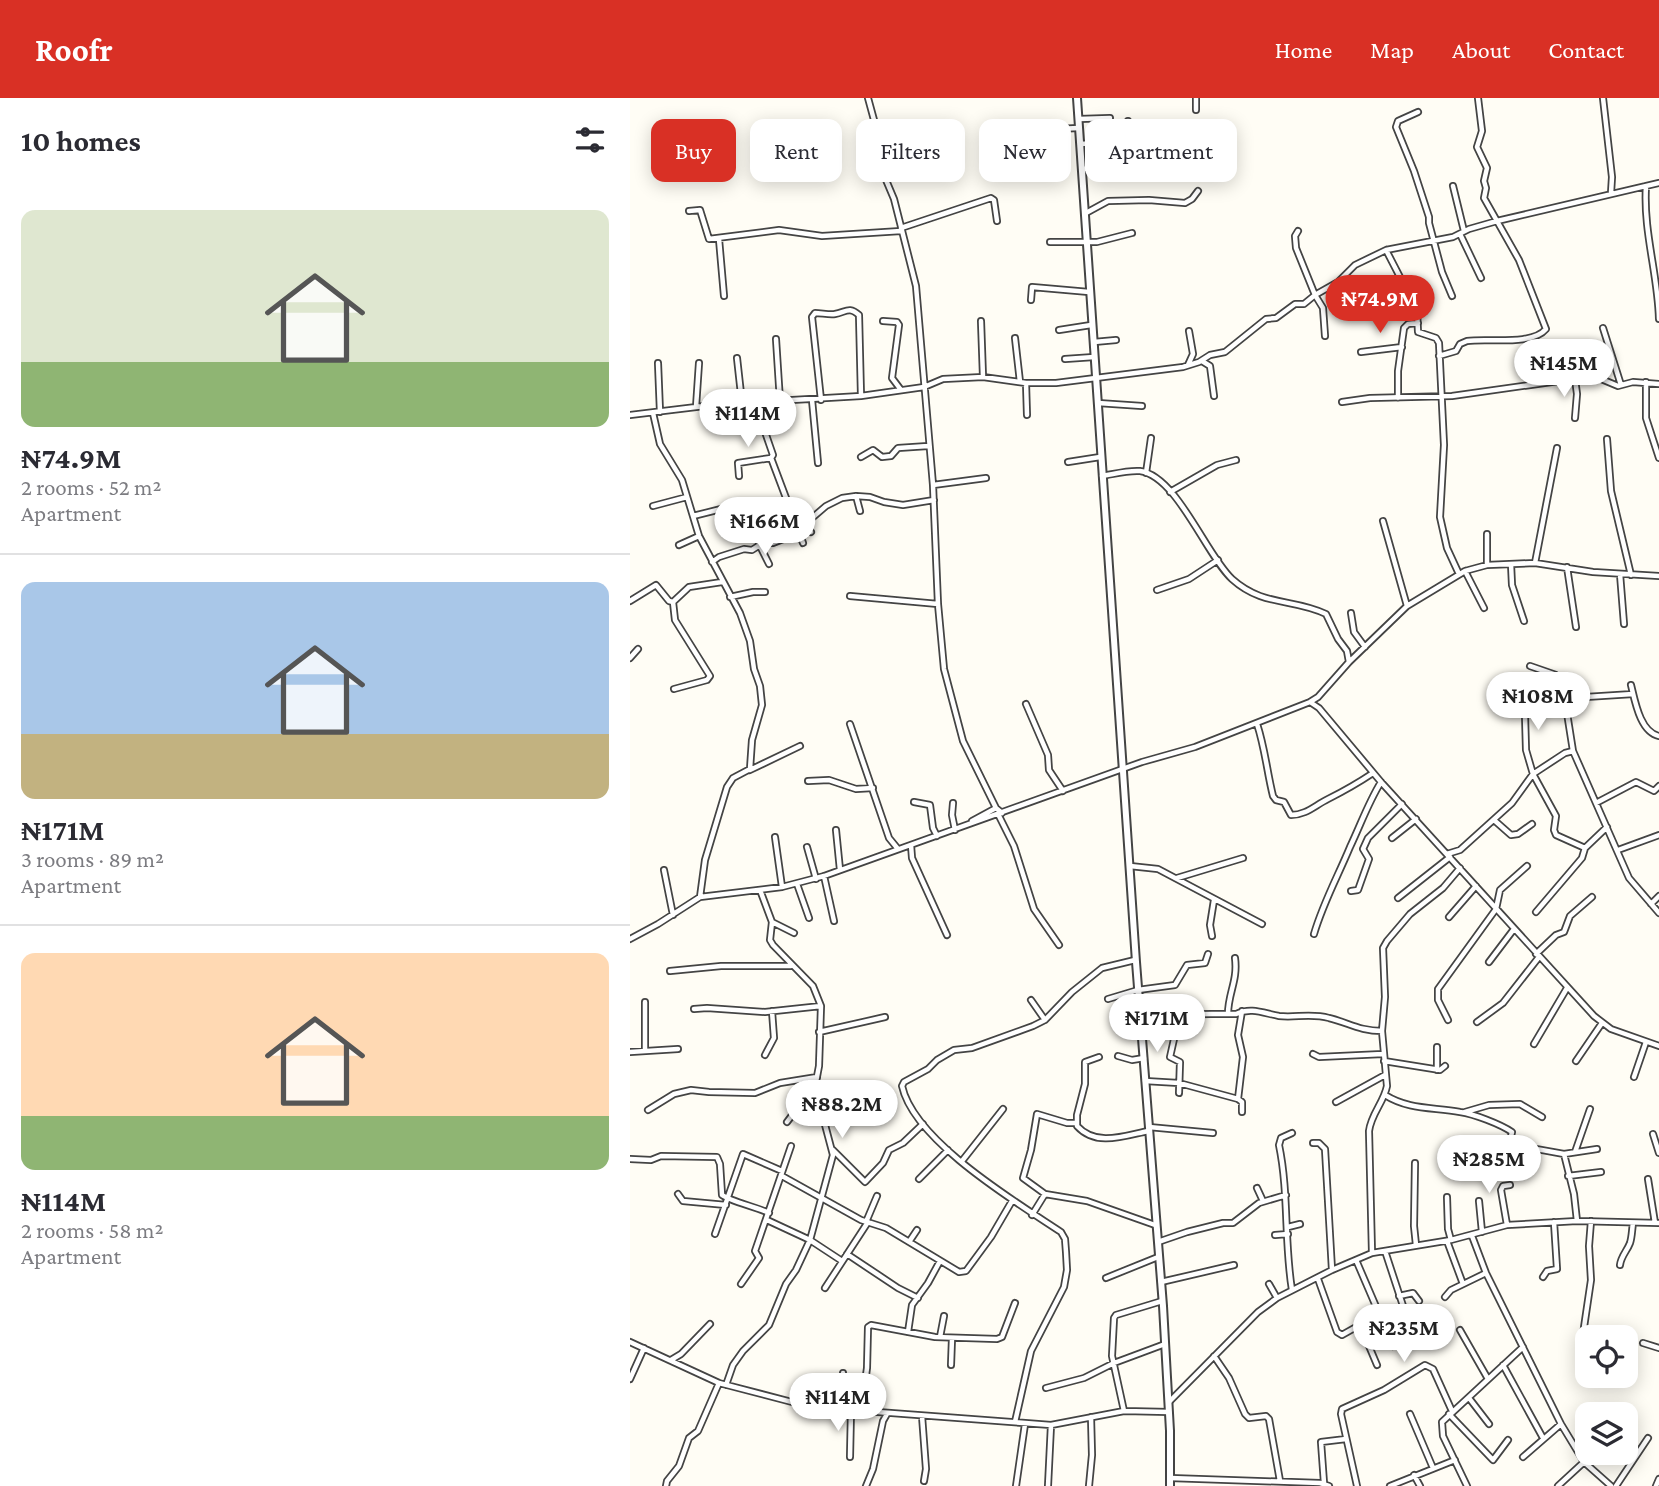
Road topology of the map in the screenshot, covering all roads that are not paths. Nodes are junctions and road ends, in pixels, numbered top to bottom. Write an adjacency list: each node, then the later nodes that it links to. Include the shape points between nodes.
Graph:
1 (868, 98): 27 (street)
2 (1077, 98): 9 (street)
3 (1196, 98): 6 (street)
4 (1478, 98): 26 (street, via 1482,131 1478,147 1487,168 1484,198)
5 (1603, 98): 16 (street)
6 (1196, 110)
7 (1418, 112): 32 (street, via 1398,121 1396,127 1415,171)
8 (1110, 118): 9 (street)
9 (1079, 119): 11 (street)
10 (1071, 128): 11 (street)
11 (1079, 128): 12 (street)
12 (1080, 144): 13 (street); 14 (street)
13 (1085, 144)
14 (1081, 169): 15 (street); 24 (street)
15 (1085, 169)
16 (1612, 177): 21 (street); 22 (street)
17 (1659, 183): 19 (street)
18 (1452, 186): 29 (street)
19 (1646, 186): 21 (street); 42 (street)
20 (1198, 191): 24 (street, via 1185,203 1108,201)
21 (1622, 191): 22 (street)
22 (1611, 193): 26 (street)
23 (689, 211): 31 (street, via 700,210 707,237)
24 (1086, 213): 34 (street)
25 (997, 221): 27 (street, via 991,198)
26 (1497, 221): 29 (street); 58 (street, via 1523,269 1545,330 1527,339 1466,341 1456,351)
27 (901, 229): 31 (street, via 822,236 779,230); 74 (street, via 916,286)
28 (1298, 231): 38 (street, via 1296,248)
29 (1462, 232): 32 (street); 36 (street)
30 (1132, 233): 34 (street)
31 (720, 238): 39 (street)
32 (1434, 240): 35 (street); 40 (street)
33 (1050, 242): 34 (street)
34 (1086, 243): 37 (street)
35 (1388, 251): 38 (street, via 1361,261); 45 (street, via 1417,310)
36 (1481, 278)
37 (1088, 292): 41 (street, via 1032,287); 46 (street)
38 (1315, 295): 50 (street, via 1324,314); 62 (street, via 1264,321 1225,352)
39 (724, 296)
40 (1452, 296)
41 (1031, 300)
42 (1659, 319)
43 (883, 321): 75 (street, via 899,325 892,379)
44 (981, 321): 66 (street)
45 (1418, 323): 55 (street, via 1406,325); 58 (street, via 1419,334 1438,339)
46 (1091, 324): 48 (street); 54 (street)
47 (1603, 328): 73 (street)
48 (1059, 330)
49 (1189, 331): 65 (street, via 1193,354)
50 (1325, 336)
51 (1015, 338): 70 (street)
52 (776, 339): 82 (street)
53 (1116, 340): 54 (street)
54 (1093, 342): 59 (street)
55 (1402, 347): 56 (street); 78 (street)
56 (1362, 352)
57 (1578, 353): 67 (street)
58 (1440, 356): 79 (street)
59 (1094, 357): 61 (street); 68 (street)
60 (737, 358): 84 (street)
61 (1065, 359)
62 (1201, 361): 65 (street); 77 (street, via 1210,366)
63 (657, 363): 89 (street)
64 (698, 363): 88 (street)
65 (1188, 365): 68 (street)
66 (983, 377): 70 (street); 74 (street, via 943,379)
67 (1582, 377): 69 (street); 73 (street)
68 (1095, 379): 70 (street); 85 (street)
69 (1575, 379): 79 (street); 93 (street)
70 (1023, 382): 92 (street)
71 (1646, 382): 72 (street); 73 (street); 97 (street, via 1646,418)
72 (1659, 384)
73 (1621, 385)
74 (924, 387): 75 (street); 96 (street)
75 (901, 390): 76 (street)
76 (861, 396): 81 (street); 81 (street, via 859,315 846,309 812,317)
77 (1214, 396)
78 (1398, 397): 79 (street); 83 (street)
79 (1442, 397): 136 (street, via 1440,517)
80 (812, 400): 81 (street); 82 (street); 105 (street)
81 (821, 400)
82 (780, 401): 86 (street)
83 (1342, 402)
84 (742, 403): 86 (street); 88 (street)
85 (1097, 403): 87 (street); 100 (street)
86 (755, 404): 101 (street)
87 (1142, 406)
88 (696, 407): 89 (street)
89 (660, 412): 90 (street)
90 (653, 413): 91 (street); 113 (street, via 660,444 679,473)
91 (630, 415)
92 (1027, 415)
93 (1575, 418)
94 (1151, 438): 106 (street)
95 (1607, 439): 138 (street, via 1611,491)
96 (928, 446): 99 (street, via 898,448 891,456 882,457 873,450); 110 (street)
97 (1657, 447): 102 (street)
98 (1557, 448): 130 (street)
99 (861, 457)
100 (1100, 457): 104 (street); 108 (street)
101 (771, 458): 107 (street, via 738,463); 121 (street)
102 (1659, 458)
103 (1236, 460): 111 (street, via 1217,465)
104 (1068, 461)
105 (818, 463)
106 (1146, 473): 108 (street); 111 (street)
107 (740, 475)
108 (1101, 476): 176 (street)
109 (986, 478): 110 (street)
110 (933, 485): 114 (street)
111 (1170, 492): 128 (street)
112 (856, 496): 114 (street, via 903,505); 117 (street); 120 (street, via 826,506)
113 (687, 497): 115 (street); 118 (street)
114 (934, 500): 147 (street)
115 (653, 506)
116 (729, 507): 118 (street)
117 (860, 511)
118 (693, 516): 124 (street)
119 (1384, 521): 148 (street)
120 (805, 524): 121 (street); 122 (street)
121 (798, 529): 125 (street); 126 (street, via 779,541)
122 (811, 532)
123 (1487, 534): 133 (street)
124 (699, 536): 127 (street); 129 (street)
125 (803, 543)
126 (760, 544): 129 (street); 131 (street)
127 (679, 545)
128 (1218, 560): 141 (street, via 1189,579); 156 (street, via 1233,580 1257,596 1326,614)
129 (712, 562): 140 (street)
130 (1535, 563): 132 (street); 134 (street)
131 (769, 564)
132 (1511, 564): 133 (street); 151 (street, via 1513,591)
133 (1487, 565): 135 (street)
134 (1567, 567): 137 (street); 153 (street)
135 (1465, 571): 136 (street); 149 (street)
136 (1459, 574): 148 (street)
137 (1620, 574): 138 (street); 152 (street)
138 (1631, 575): 139 (street)
139 (1659, 576)
140 (722, 582): 144 (street); 146 (street, via 689,587)
141 (1157, 590)
142 (765, 592): 144 (street)
143 (850, 596): 147 (street)
144 (730, 597): 175 (street, via 750,641 760,686 761,711)
145 (630, 601): 146 (street, via 656,585)
146 (673, 602): 162 (street, via 675,620 710,676)
147 (938, 604): 188 (street, via 944,669 956,721)
148 (1406, 606): 154 (street)
149 (1484, 608)
150 (1351, 613): 154 (street, via 1354,632)
151 (1524, 621)
152 (1623, 624)
153 (1576, 627)
154 (1365, 647): 157 (street)
155 (638, 649): 158 (street)
156 (1347, 651): 157 (street); 159 (street)
157 (1356, 655): 159 (street)
158 (630, 658)
159 (1349, 662): 165 (street)
160 (1530, 666): 164 (street, via 1555,673)
161 (1631, 685): 163 (street)
162 (674, 689)
163 (1633, 694): 166 (street); 172 (street, via 1647,729)
164 (1555, 695): 166 (street); 178 (street, via 1530,691 1525,738)
165 (1318, 697): 167 (street); 169 (street)
166 (1570, 698): 174 (street, via 1567,713)
167 (1310, 702): 169 (street); 171 (street)
168 (1026, 704): 183 (street, via 1048,755 1049,770)
169 (1319, 708): 177 (street)
170 (850, 724): 181 (street)
171 (1257, 724): 176 (street); 177 (street, via 1273,796 1291,815 1308,812)
172 (1659, 736)
173 (800, 746): 175 (street)
174 (1573, 751): 178 (street); 186 (street)
175 (749, 770): 225 (street, via 727,787 705,860)
176 (1123, 770): 183 (street); 211 (street)
177 (1373, 773): 180 (street)
178 (1533, 774): 190 (street); 202 (street, via 1556,816 1556,835)
179 (808, 781): 181 (street)
180 (1381, 782): 187 (street); 242 (street, via 1367,804)
181 (873, 788): 198 (street)
182 (1659, 788): 186 (street, via 1654,791 1636,782)
183 (1063, 792): 188 (street)
184 (914, 802): 196 (street, via 930,805)
185 (953, 803): 194 (street)
186 (1596, 803): 192 (street)
187 (1402, 804): 189 (street); 223 (street, via 1368,838 1363,849 1369,859 1358,890)
188 (998, 812): 194 (street); 245 (street, via 1034,909)
189 (1416, 819): 199 (street); 207 (street)
190 (1494, 820): 191 (street, via 1514,836); 204 (street)
191 (1532, 824)
192 (1607, 827): 202 (street); 205 (street)
193 (836, 830): 215 (street)
194 (955, 830): 196 (street)
195 (1659, 835): 205 (street)
196 (937, 836): 200 (street)
197 (775, 838): 221 (street)
198 (889, 838): 203 (street); 206 (street)
199 (1392, 838)
200 (911, 845): 203 (street); 208 (street)
201 (807, 847): 218 (street)
202 (1585, 848): 231 (street, via 1582,858)
203 (899, 849): 206 (street); 208 (street)
204 (1460, 850): 207 (street); 210 (street)
205 (1618, 850): 229 (street, via 1629,878)
206 (887, 853): 215 (street)
207 (1448, 855): 210 (street); 227 (street)
208 (912, 858): 241 (street)
209 (1243, 858): 217 (street)
210 (1455, 863): 213 (street)
211 (1130, 866): 217 (street, via 1158,869); 249 (street)
212 (1527, 866): 230 (street, via 1500,890)
213 (1460, 868): 220 (street); 270 (street, via 1385,944)
214 (664, 870): 233 (street)
215 (840, 870): 216 (street)
216 (824, 876): 218 (street); 236 (street)
217 (1177, 878): 228 (street)
218 (816, 879): 219 (street)
219 (797, 884): 221 (street); 235 (street)
220 (1476, 886): 230 (street); 234 (street)
221 (782, 887): 222 (street)
222 (760, 890): 225 (street); 237 (street)
223 (1351, 891)
224 (1659, 896): 229 (street)
225 (700, 897): 233 (street)
226 (1592, 897): 247 (street)
227 (1398, 898)
228 (1214, 900): 238 (street); 243 (street)
229 (1651, 904): 232 (street)
230 (1496, 909): 239 (street); 266 (street, via 1436,992)
231 (1536, 912)
232 (1659, 913)
233 (673, 915): 244 (street)
234 (1449, 917)
235 (809, 918)
236 (834, 921)
237 (772, 922): 240 (street); 251 (street, via 770,940)
238 (1262, 924)
239 (1514, 929): 247 (street); 250 (street)
240 (794, 933)
241 (947, 934)
242 (1314, 934)
243 (1212, 936)
244 (630, 939)
245 (1059, 945)
246 (1208, 954): 254 (street, via 1205,963 1187,965 1175,985)
247 (1537, 956): 253 (street); 267 (street, via 1500,1007)
248 (1235, 958): 262 (street)
249 (1135, 960): 254 (street); 265 (street, via 1095,972)
250 (1489, 962)
251 (792, 966): 252 (street); 258 (street, via 813,986)
252 (670, 971)
253 (1567, 988): 268 (street); 275 (street)
254 (1138, 990): 255 (street); 260 (street)
255 (1108, 999)
256 (1031, 1000): 265 (street)
257 (646, 1002): 279 (street)
258 (821, 1006): 261 (street); 271 (street)
259 (694, 1009): 261 (street)
260 (1140, 1011): 262 (street, via 1157,1016); 272 (street)
261 (772, 1012): 283 (street, via 774,1038)
262 (1228, 1014): 263 (street)
263 (1240, 1014): 270 (street, via 1306,1014); 298 (street, via 1243,1057)
264 (885, 1017): 271 (street)
265 (1045, 1020): 309 (street, via 954,1050 904,1082 904,1091)
266 (1448, 1020)
267 (1477, 1022)
268 (1602, 1023): 274 (street); 288 (street)
269 (1176, 1030): 272 (street); 273 (street); 295 (street, via 1170,1057 1180,1062)
270 (1382, 1031): 282 (street)
271 (819, 1032): 292 (street)
272 (1142, 1032): 286 (street)
273 (1193, 1032)
274 (1646, 1042): 276 (street); 293 (street)
275 (1534, 1044)
276 (1659, 1046)
277 (1437, 1047): 290 (street)
278 (678, 1049): 279 (street)
279 (646, 1051): 280 (street)
280 (630, 1052)
281 (1313, 1054): 282 (street, via 1319,1058)
282 (1383, 1054): 287 (street)
283 (765, 1055)
284 (1118, 1056): 286 (street)
285 (1099, 1057): 308 (street, via 1085,1062)
286 (1144, 1058): 294 (street)
287 (1384, 1061): 290 (street); 291 (street)
288 (1576, 1061)
289 (1445, 1066): 290 (street)
290 (1437, 1070)
291 (1385, 1075): 297 (street); 300 (street)
292 (817, 1077): 299 (street); 303 (street, via 755,1093 691,1090 674,1094)
293 (1634, 1077)
294 (1145, 1081): 295 (street); 310 (street)
295 (1179, 1083): 296 (street); 298 (street)
296 (1179, 1093)
297 (1385, 1094): 305 (street, via 1410,1107); 367 (street, via 1369,1131)
298 (1238, 1100): 304 (street)
299 (820, 1101): 307 (street, via 796,1110); 317 (street)
300 (1336, 1102)
301 (1003, 1109): 323 (street)
302 (1590, 1109): 319 (street)
303 (648, 1110)
304 (1242, 1112)
305 (1464, 1112): 306 (street, via 1489,1104 1520,1104); 321 (street, via 1512,1132 1514,1145)
306 (1542, 1117)
307 (787, 1122)
308 (1076, 1123): 310 (street, via 1083,1132 1101,1139); 333 (street, via 1037,1114 1023,1178)
309 (923, 1124): 317 (street, via 889,1150 865,1182); 318 (street)
310 (1148, 1129): 311 (street); 352 (street)
311 (1213, 1133)
312 (1292, 1133): 334 (street, via 1279,1141)
313 (1653, 1134): 320 (street)
314 (1313, 1143): 375 (street, via 1325,1149)
315 (791, 1146): 326 (street)
316 (1597, 1149): 319 (street)
317 (832, 1150): 337 (street)
318 (948, 1150): 323 (street); 328 (street)
319 (1575, 1152): 321 (street)
320 (1659, 1153)
321 (1564, 1154): 327 (street)
322 (630, 1159): 341 (street, via 716,1157)
323 (962, 1161): 338 (street)
324 (1415, 1163): 365 (street)
325 (1601, 1172): 327 (street)
326 (782, 1173): 337 (street); 341 (street, via 743,1154); 342 (street)
327 (1568, 1176): 345 (street)
328 (919, 1179)
329 (1648, 1179): 350 (street)
330 (1510, 1185): 353 (street, via 1501,1190)
331 (1257, 1188): 339 (street)
332 (678, 1194): 341 (street, via 683,1201)
333 (1045, 1194): 343 (street); 352 (street, via 1087,1201)
334 (1286, 1195): 339 (street); 354 (street)
335 (877, 1196): 346 (street)
336 (1447, 1197): 362 (street)
337 (822, 1198): 346 (street); 361 (street)
338 (1012, 1201): 343 (street); 372 (street, via 966,1271)
339 (1263, 1201): 364 (street, via 1233,1223)
340 (1479, 1201): 356 (street)
341 (727, 1202): 342 (street, via 745,1203); 357 (street)
342 (769, 1213): 344 (street)
343 (1032, 1215): 436 (street, via 1064,1235 1067,1270 1062,1291 1031,1351)
344 (766, 1220): 361 (street); 381 (street, via 755,1251 758,1258)
345 (1577, 1221): 347 (street); 348 (street)
346 (867, 1222): 363 (street); 368 (street)
347 (1554, 1222): 353 (street); 377 (street, via 1557,1269)
348 (1591, 1222): 349 (street); 396 (street, via 1591,1280)
349 (1633, 1223): 350 (street); 374 (street)
350 (1657, 1223)
351 (1300, 1224): 354 (street)
352 (1155, 1225): 364 (street)
353 (1507, 1225): 356 (street)
354 (1288, 1227): 358 (street)
355 (917, 1230): 363 (street)
356 (1482, 1232): 360 (street)
357 (715, 1234)
358 (1288, 1234): 359 (street); 385 (street)
359 (1275, 1235)
360 (1472, 1236): 362 (street); 376 (street)
361 (810, 1240): 371 (street); 420 (street, via 773,1319 732,1366)
362 (1449, 1240): 365 (street); 383 (street)
363 (909, 1242): 372 (street)
364 (1157, 1242): 369 (street)
365 (1416, 1245): 366 (street)
366 (1385, 1251): 367 (street); 386 (street)
367 (1372, 1253): 370 (street)
368 (848, 1254): 371 (street); 388 (street)
369 (1158, 1258): 378 (street); 380 (street)
370 (1356, 1260): 375 (street); 404 (street)
371 (842, 1261): 384 (street)
372 (940, 1261): 388 (street)
373 (1234, 1265): 380 (street)
374 (1620, 1265)
375 (1332, 1270): 379 (street)
376 (1486, 1273): 383 (street); 405 (street)
377 (1543, 1277)
378 (1106, 1278)
379 (1318, 1279): 385 (street); 414 (street, via 1337,1332 1342,1335 1360,1326)
380 (1160, 1282): 390 (street)
381 (741, 1284)
382 (1269, 1284): 389 (street)
383 (1462, 1284): 387 (street)
384 (825, 1288)
385 (1292, 1290): 389 (street)
386 (1399, 1296): 391 (street, via 1413,1293); 393 (street, via 1406,1315)
387 (1445, 1297)
388 (918, 1298): 398 (street, via 909,1311)
389 (1277, 1298): 409 (street)
390 (1162, 1301): 403 (street); 411 (street, via 1115,1316)
391 (1419, 1301)
392 (1015, 1303): 400 (street, via 1000,1338)
393 (1429, 1312)
394 (944, 1316): 399 (street)
395 (710, 1324): 408 (street)
396 (1585, 1325)
397 (1460, 1330): 418 (street)
398 (908, 1332): 399 (street); 426 (street, via 868,1327)
399 (940, 1337): 400 (street)
400 (953, 1338): 413 (street)
401 (630, 1342): 406 (street)
402 (1643, 1343): 407 (street)
403 (1165, 1344): 411 (street); 423 (street)
404 (1393, 1346)
405 (1523, 1347): 415 (street); 439 (street)
406 (644, 1348): 410 (street); 417 (street)
407 (1659, 1348)
408 (681, 1354): 410 (street); 412 (street)
409 (1214, 1356): 423 (street); 455 (street, via 1245,1414 1269,1419)
410 (671, 1360): 412 (street)
411 (1114, 1363): 421 (street, via 1084,1378); 427 (street)
412 (679, 1365): 419 (street)
413 (951, 1365)
414 (1377, 1365)
415 (1503, 1365): 418 (street); 441 (street)
416 (843, 1373): 424 (street)
417 (630, 1379)
418 (1488, 1379): 422 (street)
419 (719, 1383): 420 (street); 458 (street)
420 (726, 1385): 424 (street, via 811,1408)
421 (1046, 1388)
422 (1469, 1398): 431 (street); 438 (street)
423 (1169, 1402): 428 (street)
424 (841, 1409): 425 (street)
425 (851, 1410): 426 (street); 446 (street)
426 (861, 1411): 429 (street)
427 (1124, 1411): 428 (street); 434 (street)
428 (1169, 1412): 456 (street)
429 (879, 1413): 430 (street); 435 (street)
430 (888, 1413): 433 (street); 435 (street)
431 (1451, 1413): 443 (street, via 1433,1369 1425,1365 1342,1409); 444 (street, via 1493,1460); 448 (street, via 1441,1422 1441,1430)
432 (1410, 1415): 451 (street)
433 (922, 1416): 436 (street); 454 (street)
434 (1091, 1417): 440 (street); 462 (street)
435 (883, 1421): 459 (street)
436 (1015, 1422): 437 (street)
437 (1025, 1424): 440 (street); 460 (street)
438 (1489, 1424)
439 (1561, 1424): 441 (street); 445 (street)
440 (1051, 1425): 461 (street)
441 (1543, 1438): 447 (street)
442 (1648, 1438): 468 (street)
443 (1346, 1439): 457 (street, via 1321,1442); 463 (street)
444 (1508, 1440)
445 (1575, 1447)
446 (850, 1457)
447 (1523, 1457)
448 (1455, 1460): 451 (street); 466 (street)
449 (1581, 1465): 467 (street)
450 (1588, 1465): 468 (street)
451 (1433, 1468): 452 (street)
452 (1415, 1475): 464 (street); 465 (street)
453 (1659, 1479): 469 (street)
454 (925, 1481)
455 (1280, 1481): 456 (street); 457 (street)
456 (1170, 1482)
457 (1326, 1485)
458 (666, 1486)
459 (866, 1486)
460 (1016, 1486)
461 (1048, 1486)
462 (1089, 1486)
463 (1357, 1486)
464 (1390, 1486)
465 (1420, 1486)
466 (1467, 1486)
467 (1558, 1486)
468 (1614, 1486)
469 (1656, 1486)

